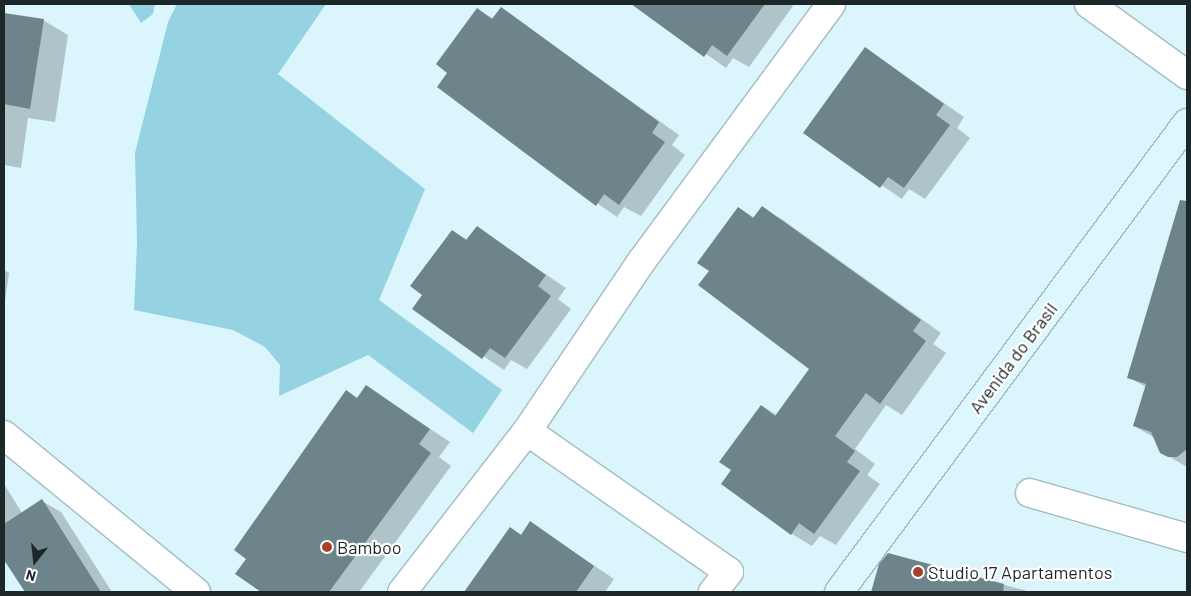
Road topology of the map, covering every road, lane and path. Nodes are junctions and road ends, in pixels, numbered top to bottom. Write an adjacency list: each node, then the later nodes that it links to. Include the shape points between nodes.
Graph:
1 (831, 4): 5 (street, via 641,262)
2 (1090, 4): 3 (street)
3 (1187, 75)
4 (1187, 123): 12 (street, Avenida do Brasil)
5 (527, 431): 10 (street); 11 (street, via 729,572)
6 (4, 436): 9 (street)
7 (1030, 493): 8 (street)
8 (1187, 538)
9 (196, 592)
10 (402, 592)
11 (713, 592)
12 (839, 592)

